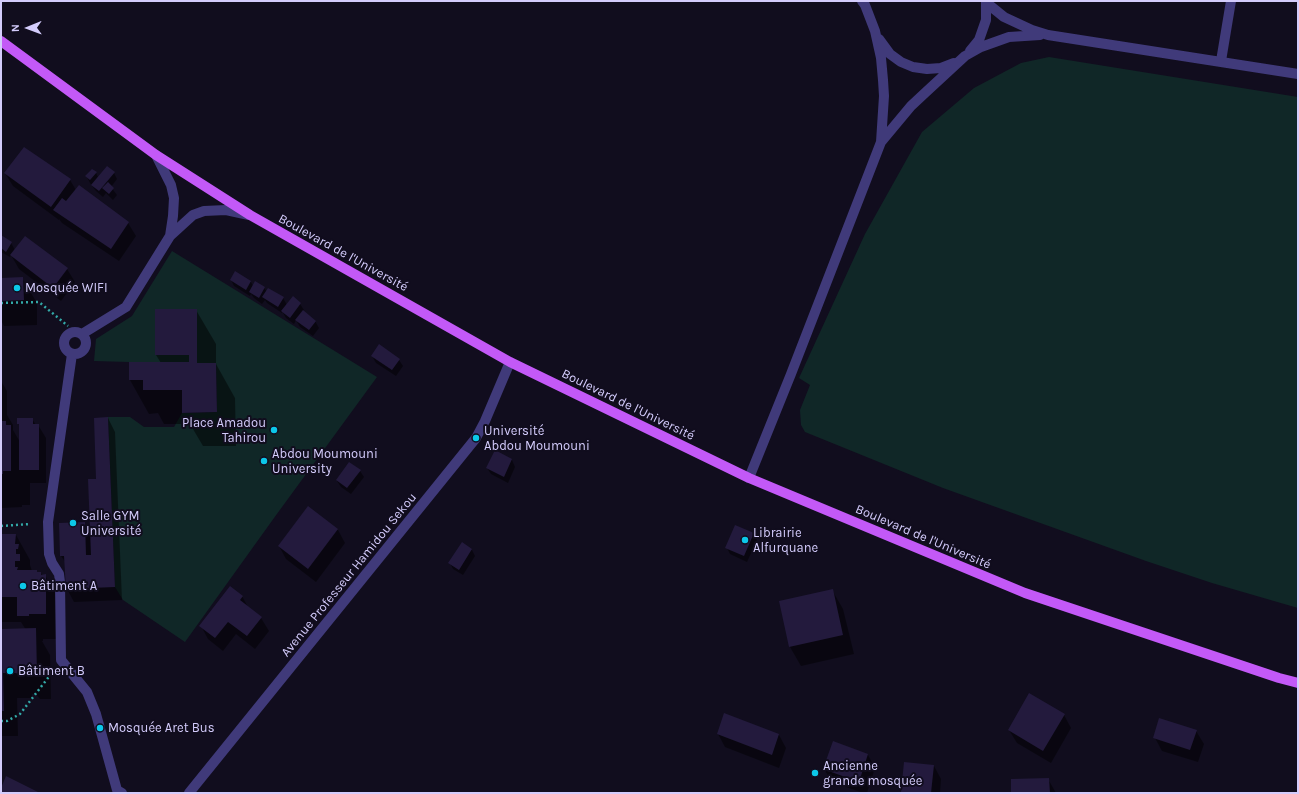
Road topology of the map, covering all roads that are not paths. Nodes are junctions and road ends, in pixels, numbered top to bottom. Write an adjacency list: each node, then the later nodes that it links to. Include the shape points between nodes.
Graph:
1 (862, 1): 5 (street)
2 (872, 1): 5 (street, via 871,16)
3 (986, 1): 6 (street, via 1004,17 1032,30); 8 (street, via 986,20 979,40)
4 (1231, 1): 9 (street)
5 (875, 30): 8 (street, via 890,54 913,67 941,68 954,64); 11 (street, via 883,80)
6 (1048, 34): 8 (street, via 1009,37); 9 (street)
7 (1, 41): 12 (main road, Boulevard de l'Université)
8 (965, 56): 11 (street, via 911,106)
9 (1220, 61): 10 (street)
10 (1298, 74)
11 (881, 142): 18 (street)
12 (156, 155): 13 (main road, Boulevard de l'Université); 14 (street, via 171,185 173,216)
13 (250, 215): 14 (street, via 226,210 204,211 193,215); 17 (main road, Boulevard de l'Université)
14 (170, 236): 15 (street, via 126,307)
15 (78, 333): 16 (street, via 68,335 65,339 67,351); 16 (street, via 86,339 85,348 78,354)
16 (72, 354): 20 (street, via 48,522 50,554 60,582 61,660 86,692 96,714 117,790)
17 (510, 362): 18 (main road, Boulevard de l'Université); 21 (street, Avenue Professeur Hamidou Sekou, via 476,438)
18 (749, 478): 19 (main road, Boulevard de l'Université, via 1025,593)
19 (1298, 683)
20 (122, 793)
21 (189, 793)

